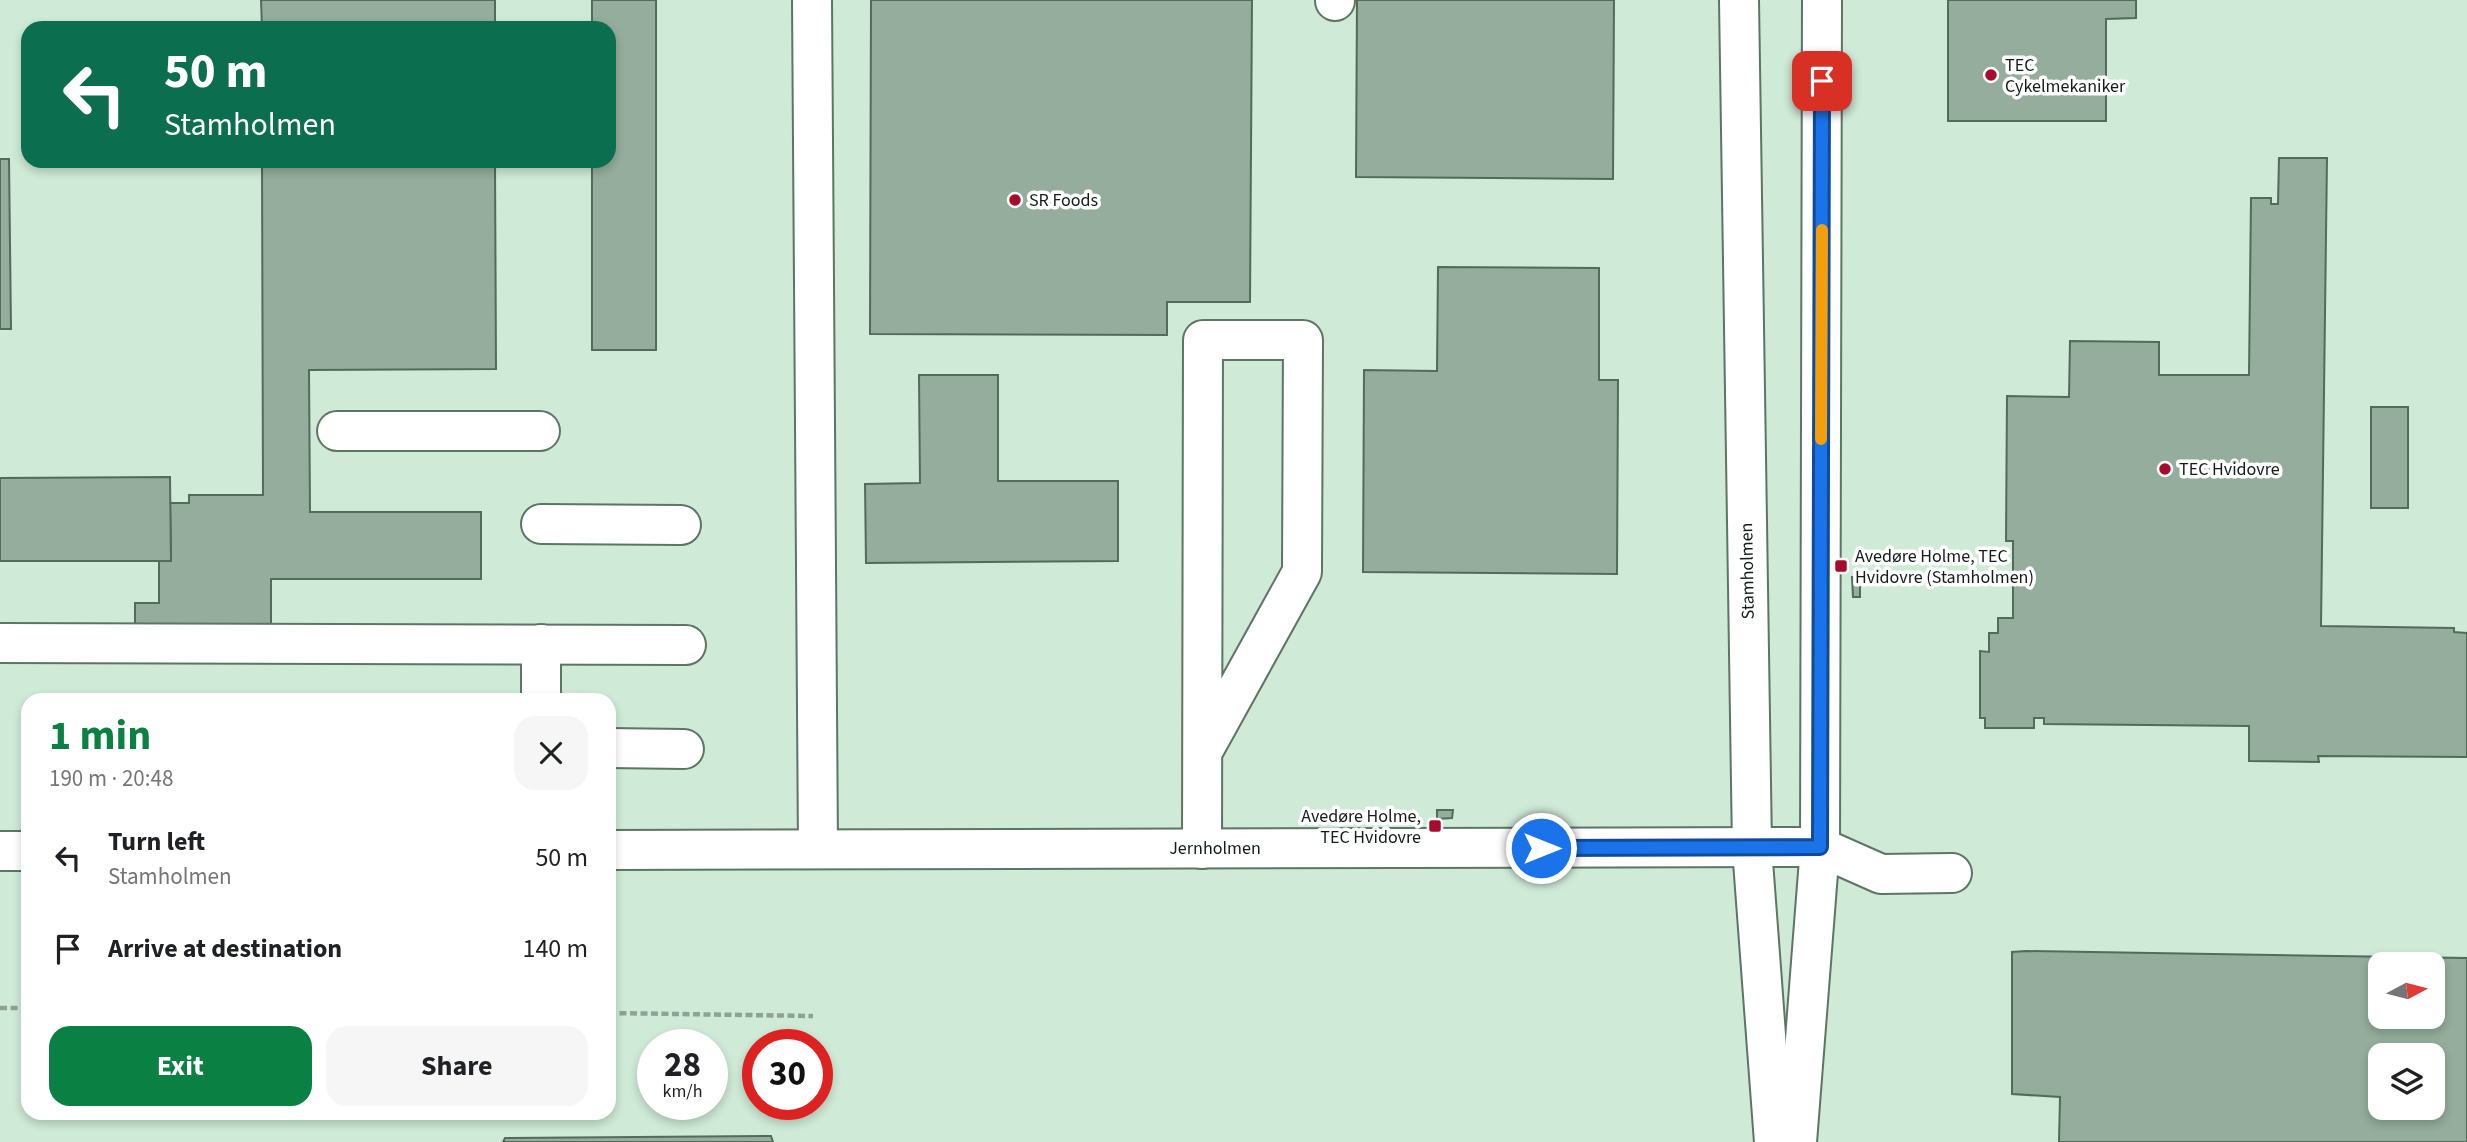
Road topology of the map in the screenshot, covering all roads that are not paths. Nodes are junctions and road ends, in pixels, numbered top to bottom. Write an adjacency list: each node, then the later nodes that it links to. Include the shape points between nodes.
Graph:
1 (812, 0): 17 (street)
2 (1740, 0): 16 (street, Stamholmen)
3 (1822, 0): 15 (street)
4 (337, 431): 5 (street)
5 (540, 431)
6 (541, 524): 7 (street)
7 (681, 525)
8 (0, 643): 9 (street)
9 (541, 644): 10 (street); 11 (street)
10 (685, 645)
11 (541, 693)
12 (616, 748): 13 (street)
13 (684, 749)
14 (1203, 751): 14 (street, via 1302,572 1303,340 1203,340); 18 (street)
15 (1820, 847): 16 (street, Jernholmen); 22 (street, via 1881,874); 24 (street)
16 (1752, 848): 18 (street, Jernholmen); 23 (street, Stamholmen)
17 (818, 849): 18 (street, Jernholmen); 19 (street, Jernholmen)
18 (1202, 849)
19 (616, 850)
20 (0, 851): 21 (street)
21 (21, 851)
22 (1952, 873)
23 (1774, 1142)
24 (1797, 1142)

